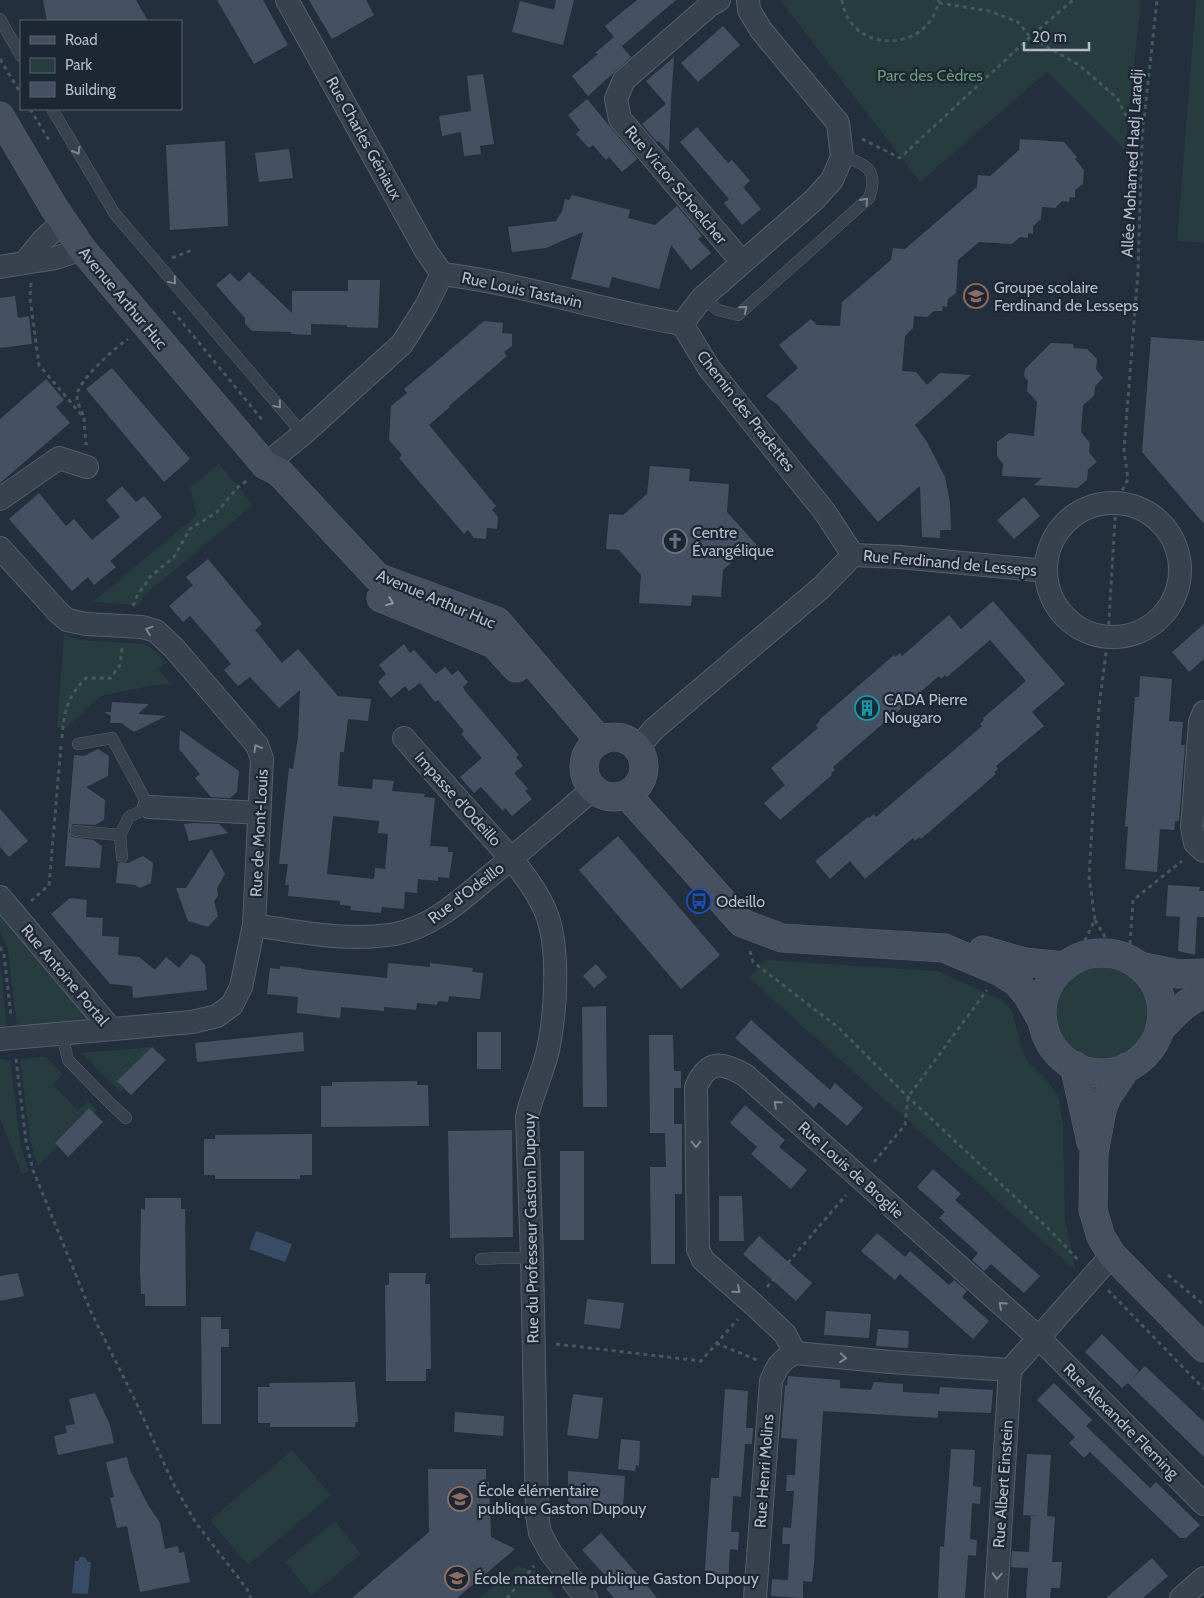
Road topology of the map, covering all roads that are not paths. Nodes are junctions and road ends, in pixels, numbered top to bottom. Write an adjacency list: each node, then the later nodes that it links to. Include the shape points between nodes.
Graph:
1 (287, 0): 14 (street, Rue Charles Géniaux, via 426,251)
2 (719, 0): 12 (street, Rue Victor Schoelcher, via 624,80 616,99 620,119)
3 (748, 0): 8 (street, via 762,30 838,124)
4 (0, 19): 5 (lane)
5 (20, 54)
6 (53, 110): 17 (lane, one-way to 17, via 115,214)
7 (0, 116): 9 (street, Avenue Arthur Huc)
8 (842, 157): 12 (street, via 832,180 814,200); 15 (lane, one-way to 8, via 718,310 738,315 869,198 874,185 870,172 860,162)
9 (63, 222): 10 (street, Avenue Arthur Huc); 11 (street)
10 (82, 249): 11 (street, via 56,258); 18 (street, Avenue Arthur Huc)
11 (25, 262): 13 (street)
12 (742, 262): 15 (street)
13 (0, 267)
14 (442, 274): 16 (street, Rue Louis Tastavin, via 482,279); 17 (street, Rue Louis Tastavin, via 402,344)
15 (702, 298): 16 (street)
16 (682, 324): 22 (street, Chemin des Pradettes, via 709,368 824,510)
17 (302, 434): 18 (street, Rue Louis Tastavin)
18 (266, 465): 27 (street, Avenue Arthur Huc, via 279,472 377,577 497,621)
19 (87, 467): 20 (street, via 59,458)
20 (0, 499)
21 (0, 548): 32 (street, Rue de Mont-Louis, one-way to 21, via 262,758 257,745 174,648 156,631 142,627 67,620)
22 (853, 555): 23 (street, Rue Ferdinand de Lesseps); 28 (street, via 822,587 654,729)
23 (1046, 571): 23 (street, Rue Ferdinand de Lesseps, via 1051,544 1066,522 1089,507 1116,503 1148,513 1165,528 1176,548 1180,574 1173,600 1157,621 1134,634 1108,637 1082,630 1061,613 1049,589)
24 (1204, 712): 35 (street, via 1200,722 1192,827 1195,843)
25 (404, 738): 37 (street, Impasse d'Odeillo)
26 (78, 744): 31 (lane, via 112,738)
27 (596, 745): 28 (street, via 608,738 624,739); 29 (street, via 587,754 584,769)
28 (637, 749): 30 (street, via 644,764)
29 (593, 789): 30 (street, via 615,797); 37 (street, Rue d'Odeillo)
30 (632, 791): 41 (street, via 745,906 765,916 786,923 947,937 1024,962); 44 (street, via 742,923 782,938 944,948 999,971 1017,983)
31 (149, 807): 32 (street); 34 (lane, via 129,817)
32 (260, 813): 39 (street, Rue de Mont-Louis)
33 (76, 831): 34 (lane)
34 (120, 835): 36 (lane)
35 (1202, 849)
36 (122, 857)
37 (511, 859): 39 (street, Rue d'Odeillo, via 427,924 395,934 339,938); 54 (street, Rue du Professeur Gaston Dupouy, via 532,885 546,912 555,970 549,1047 527,1117)
38 (0, 898): 46 (street, Rue Antoine Portal)
39 (254, 925): 46 (street, Rue de Mont-Louis, via 242,987 232,1004 217,1016 192,1022)
40 (1128, 960): 41 (street, via 1099,953); 42 (street, via 1178,974); 45 (street, via 1152,980 1157,989 1162,1012)
41 (1070, 963): 44 (street, via 1058,972 1048,987 1043,1000)
42 (1204, 972)
43 (1204, 994): 45 (street, via 1178,1010)
44 (1042, 1021): 49 (street, via 1059,1054)
45 (1161, 1028): 50 (street, via 1151,1047)
46 (111, 1029): 47 (street, Rue de Mont-Louis)
47 (62, 1034): 48 (street, Rue de Mont-Louis); 51 (lane, via 68,1060)
48 (7, 1039)
49 (1074, 1065): 50 (street, via 1095,1072); 52 (street)
50 (1127, 1067): 52 (street, via 1102,1110)
51 (126, 1118)
52 (1094, 1153): 53 (street, via 1092,1210)
53 (1112, 1255): 56 (street); 57 (street)
54 (532, 1258): 55 (lane); 62 (street, Rue du Professeur Gaston Dupouy, via 537,1515 540,1533 551,1554)
55 (481, 1259)
56 (1039, 1338): 58 (street, Rue Louis de Broglie, one-way to 58, via 745,1075 720,1065 709,1067 696,1087 698,1249 703,1260 785,1334); 59 (street); 60 (street, Rue Alexandre Fleming)
57 (1204, 1348)
58 (795, 1353): 59 (street, one-way to 59); 63 (street, Rue Henri Molins, via 783,1359 771,1381)
59 (1010, 1370): 64 (street, Rue Albert Einstein, one-way to 64)
60 (1204, 1504)
61 (1204, 1578): 65 (street)
62 (586, 1598)
63 (755, 1598)
64 (996, 1598)
65 (1180, 1598)

